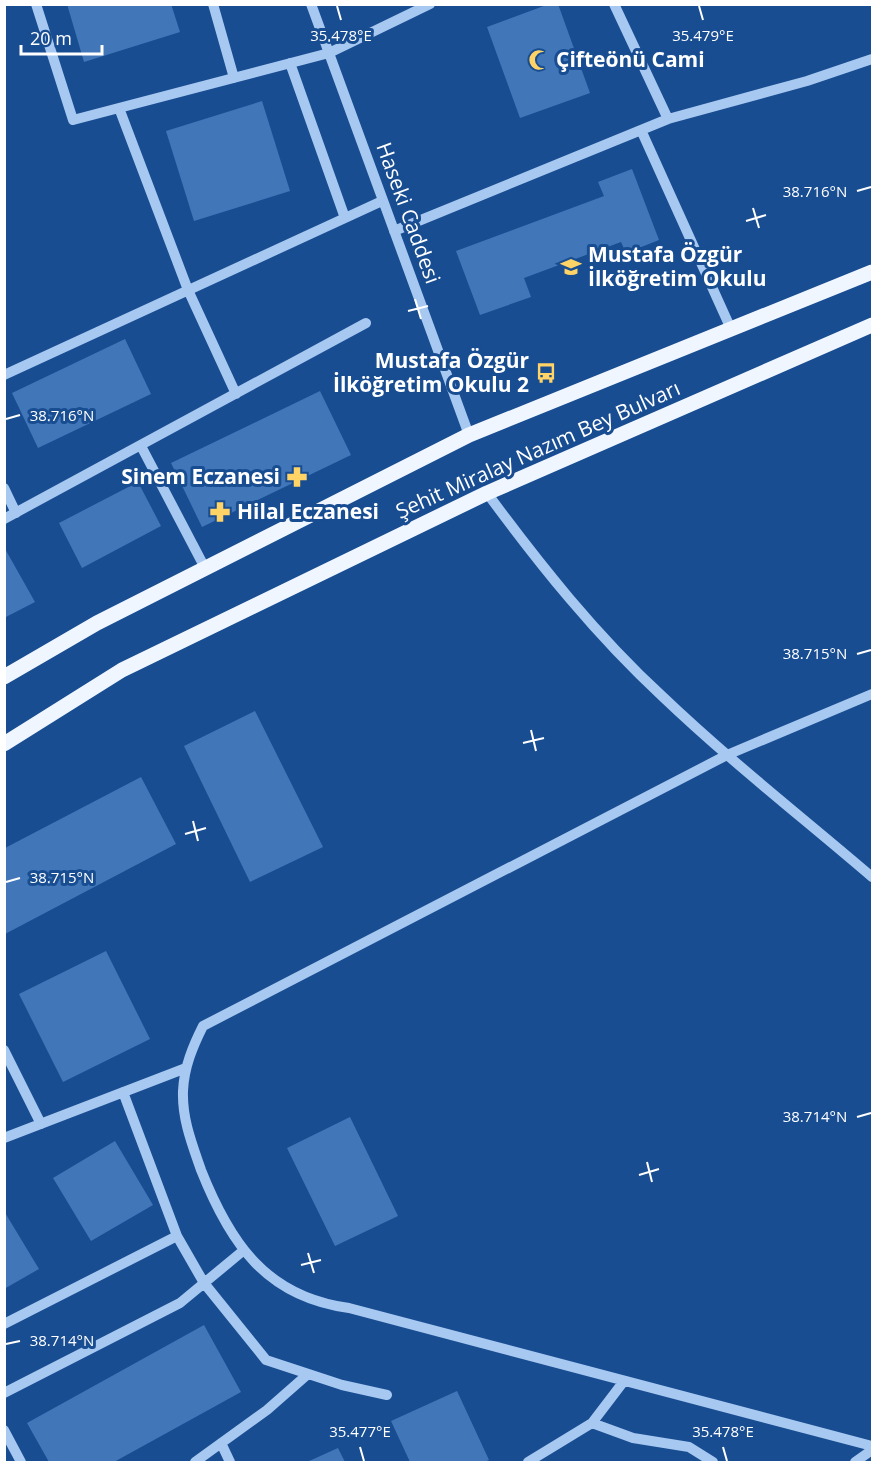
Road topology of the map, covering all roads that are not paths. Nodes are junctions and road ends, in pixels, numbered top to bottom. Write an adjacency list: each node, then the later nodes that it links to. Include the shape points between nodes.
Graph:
1 (36, 4): 10 (street, via 73,120)
2 (213, 4): 9 (street)
3 (311, 4): 6 (street, Haseki Caddesi)
4 (430, 4): 6 (street)
5 (614, 4): 11 (street)
6 (329, 53): 8 (street); 13 (street, Haseki Caddesi)
7 (873, 59): 11 (street)
8 (290, 63): 9 (street); 14 (street)
9 (234, 78): 10 (street)
10 (119, 108): 17 (street)
11 (668, 119): 12 (street)
12 (641, 130): 15 (street); 20 (street)
13 (382, 201): 14 (street); 15 (street, Haseki Caddesi)
14 (345, 218): 17 (street)
15 (394, 231): 23 (street, Haseki Caddesi)
16 (873, 272): 20 (main road, Şehit Miralay Nazım Bey Bulvarı)
17 (188, 290): 21 (street); 22 (street)
18 (366, 323): 22 (street)
19 (873, 325): 26 (main road, Şehit Miralay Nazım Bey Bulvarı)
20 (731, 329): 23 (main road, Şehit Miralay Nazım Bey Bulvarı)
21 (4, 375)
22 (236, 394): 24 (street)
23 (469, 435): 29 (main road, Şehit Miralay Nazım Bey Bulvarı)
24 (141, 446): 27 (street); 29 (street)
25 (4, 488): 27 (street)
26 (487, 494): 32 (main road, Şehit Miralay Nazım Bey Bulvarı, via 122,670); 33 (street, via 571,602 661,696)
27 (16, 513): 28 (street)
28 (4, 519)
29 (205, 568): 30 (main road, Şehit Miralay Nazım Bey Bulvarı, via 97,623)
30 (4, 677)
31 (873, 694): 33 (street)
32 (4, 744)
33 (727, 755): 34 (street); 36 (street, via 203,1026)
34 (873, 877)
35 (4, 1050): 38 (street)
36 (186, 1068): 37 (street); 41 (street, via 183,1100 188,1132 222,1219)
37 (123, 1092): 38 (street); 40 (street)
38 (41, 1124): 39 (street)
39 (4, 1138)
40 (177, 1236): 42 (street); 43 (street)
41 (244, 1250): 42 (street); 45 (street, via 279,1284 308,1299)
42 (204, 1283): 44 (street, via 267,1360); 46 (street, via 180,1303)
43 (4, 1324)
44 (308, 1374): 47 (street); 50 (street)
45 (624, 1381): 48 (street); 51 (street)
46 (4, 1393)
47 (387, 1395)
48 (592, 1423): 55 (street); 56 (street, via 633,1438 689,1447)
49 (4, 1430): 52 (street)
50 (221, 1443): 53 (street); 54 (street)
51 (873, 1448): 57 (street)
52 (21, 1462)
53 (195, 1462)
54 (230, 1462)
55 (528, 1462)
56 (713, 1462)
57 (855, 1462)

